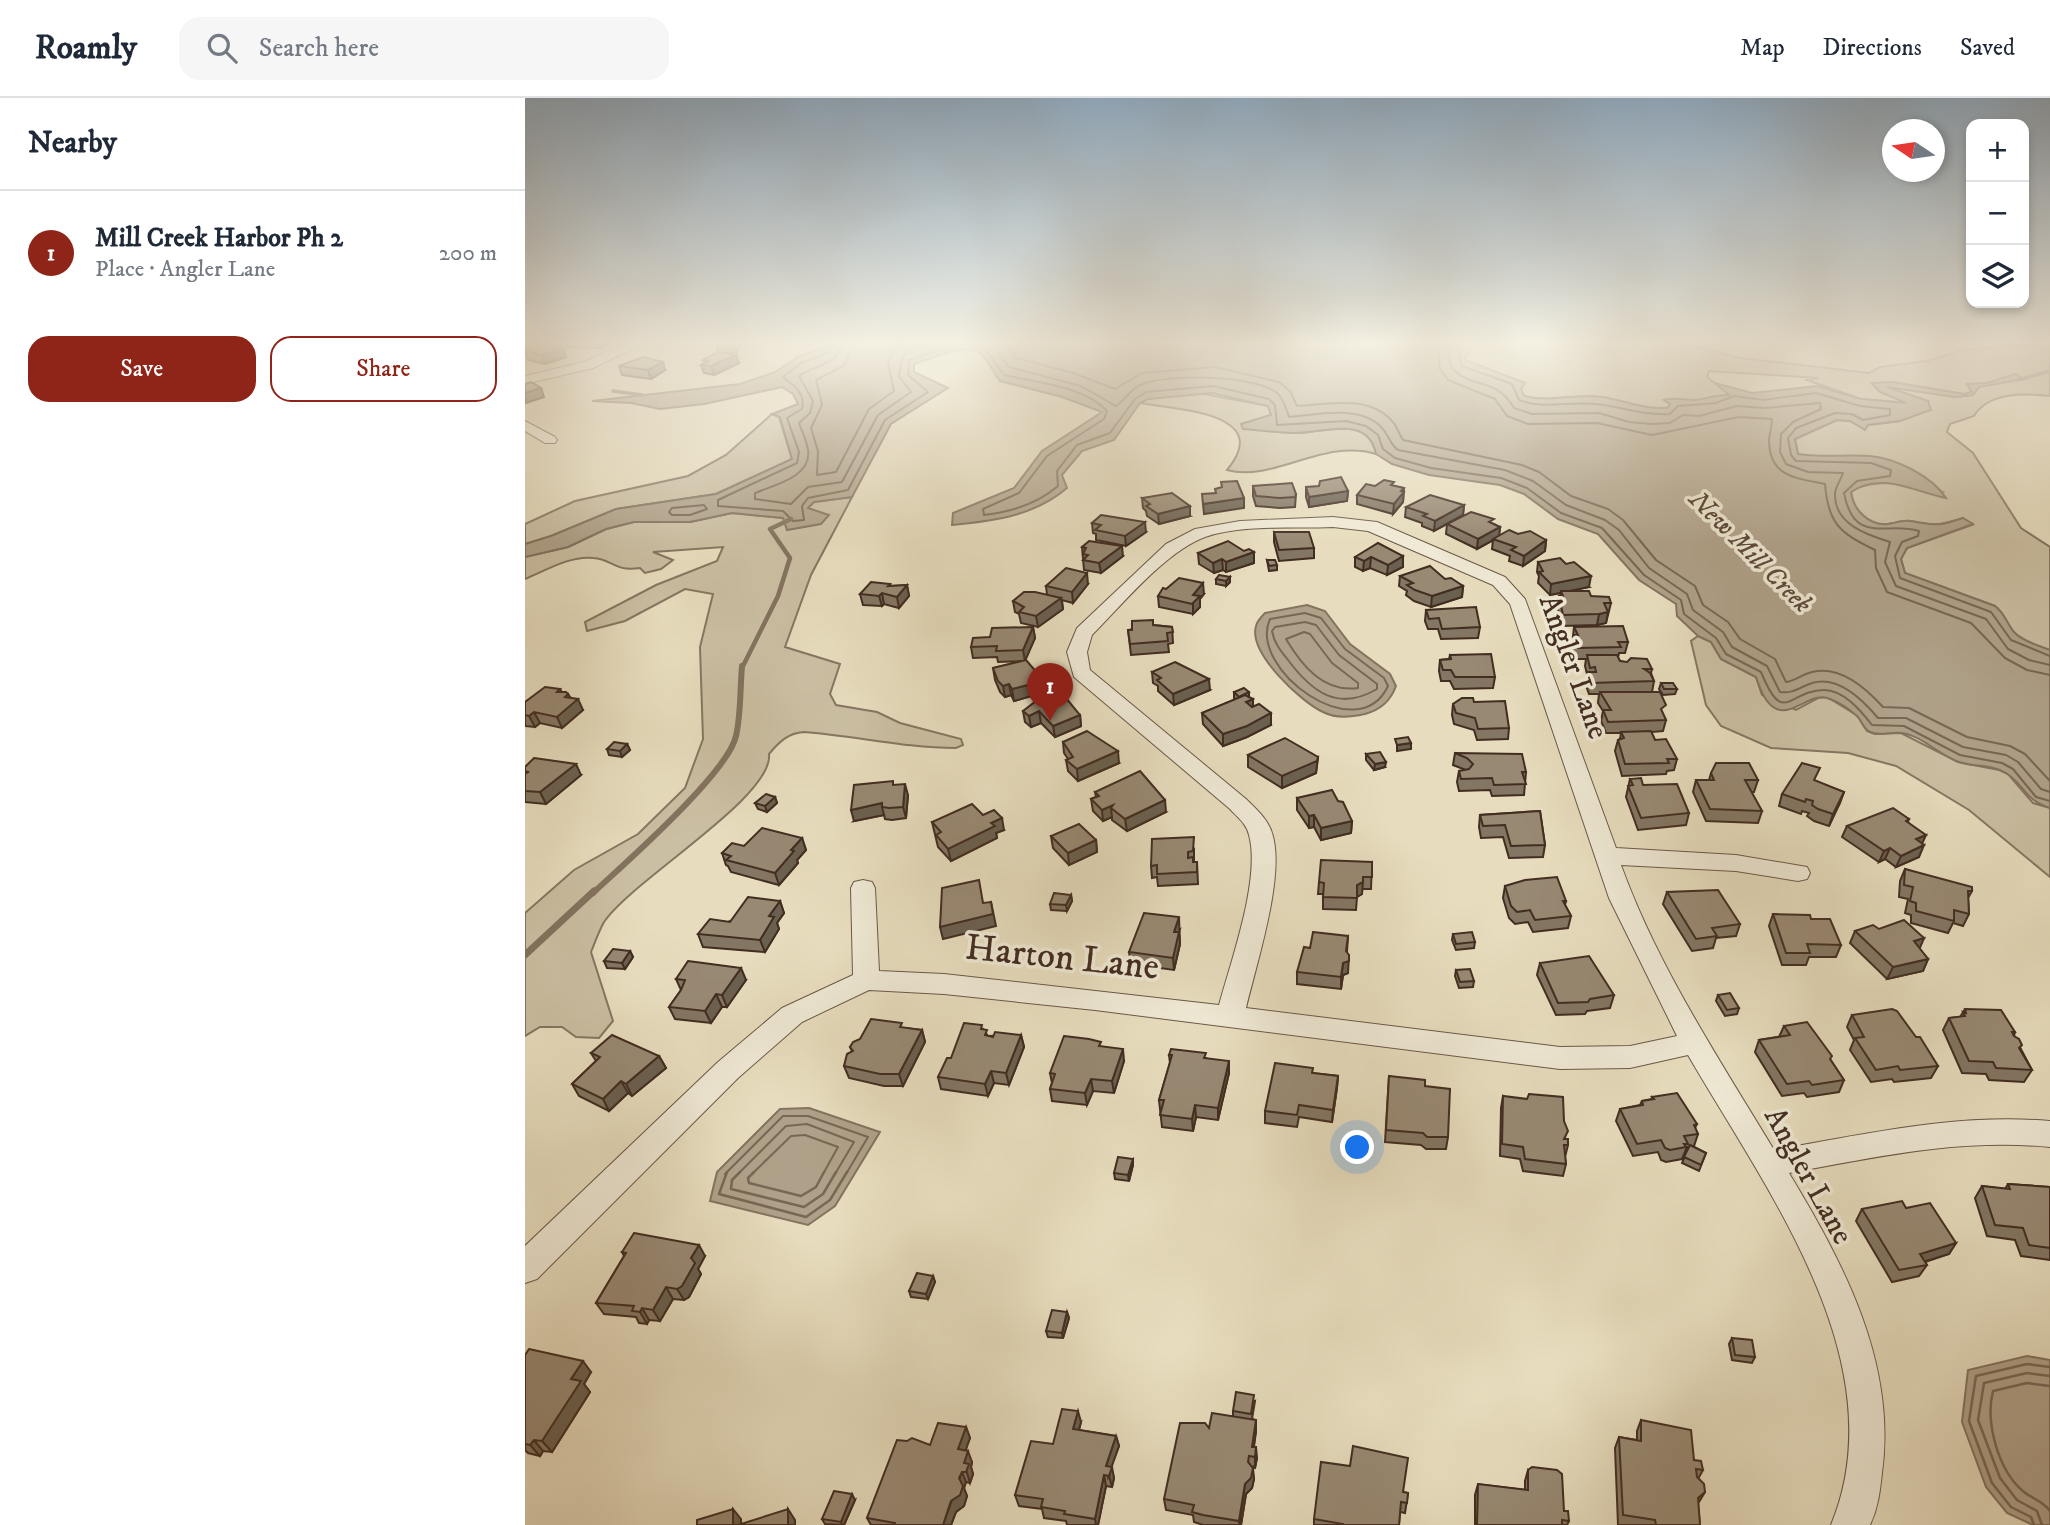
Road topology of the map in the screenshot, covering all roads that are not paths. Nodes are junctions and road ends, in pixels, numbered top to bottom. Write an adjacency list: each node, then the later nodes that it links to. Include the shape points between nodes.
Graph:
1 (525, 425): 2 (street)
2 (550, 440)
3 (1608, 856): 4 (street, via 1736,863); 7 (street, Angler Lane, via 1519,603 1499,581 1388,532 1352,523 1240,526 1185,539 1084,632 1075,660 1081,673 1238,804 1254,820 1262,837 1264,864); 8 (street, Angler Lane, via 1621,898)
4 (1798, 873)
5 (863, 888): 6 (street)
6 (866, 980): 7 (street, Harton Lane, via 944,984); 11 (street, Harton Lane, via 792,1015)
7 (1230, 1017): 8 (street, Harton Lane, via 1560,1058 1630,1056)
8 (1695, 1043): 10 (street, Angler Lane)
9 (2050, 1134): 10 (street, via 1958,1132)
10 (1767, 1164): 12 (street, Angler Lane, via 1811,1238 1862,1371 1868,1438 1859,1507)
11 (525, 1268)
12 (1850, 1525)

